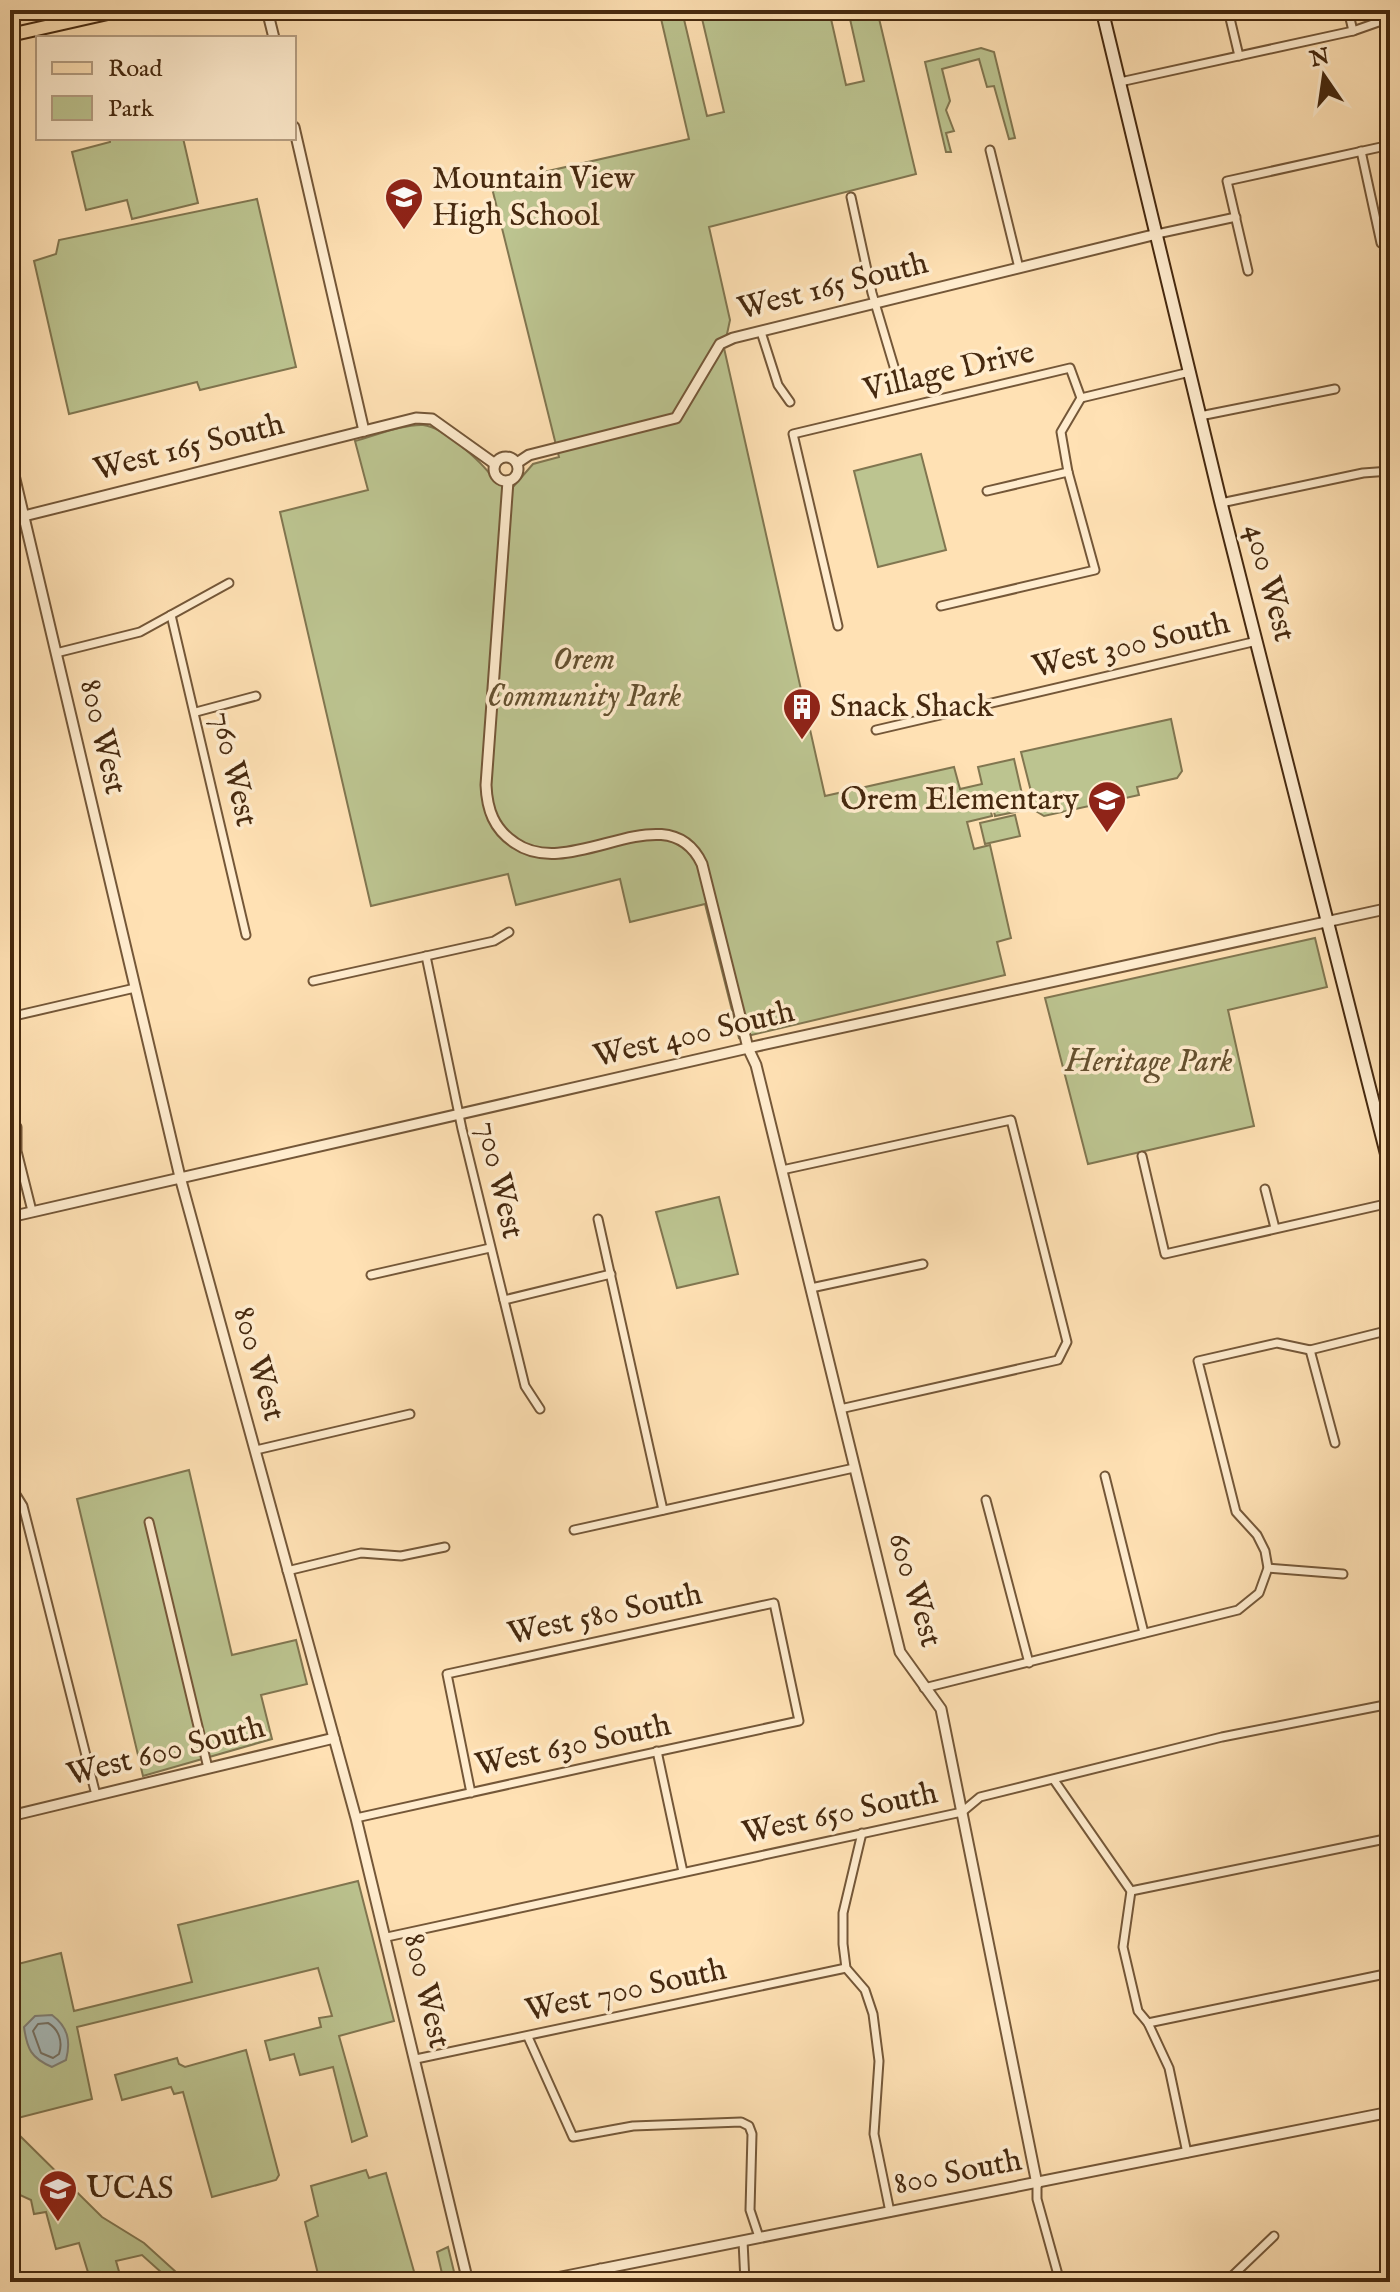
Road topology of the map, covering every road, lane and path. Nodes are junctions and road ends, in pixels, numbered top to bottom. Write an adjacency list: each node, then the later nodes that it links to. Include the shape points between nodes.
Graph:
1 (58, 10): 8 (street)
2 (121, 10): 8 (main road)
3 (267, 10): 11 (street)
4 (1102, 10): 13 (main road, 400 West)
5 (1228, 10): 12 (street)
6 (1348, 10): 9 (street)
7 (1390, 18): 9 (street)
8 (61, 24): 10 (main road)
9 (1353, 31): 12 (street)
10 (10, 35)
11 (274, 36)
12 (1239, 56): 13 (street)
13 (1120, 82): 20 (main road, 400 West)
14 (296, 136): 32 (street)
15 (1390, 145): 17 (street)
16 (990, 150): 22 (street)
17 (1361, 151): 19 (street, via 1227,181); 21 (street)
18 (851, 197): 24 (street)
19 (1236, 217): 20 (street); 23 (street)
20 (1157, 234): 22 (street, West 165 South); 27 (main road, 400 West)
21 (1381, 243)
22 (1019, 268): 24 (street, West 165 South)
23 (1248, 271)
24 (877, 303): 25 (street, West 165 South); 26 (street)
25 (761, 332): 30 (street, via 778,385); 34 (street, West 165 South, via 720,344 676,418 529,455)
26 (895, 370)
27 (1190, 372): 29 (street); 31 (main road, 400 West)
28 (1335, 389): 31 (street)
29 (1081, 398): 37 (street, via 1061,432); 45 (street, Village Drive, via 1070,368 793,434)
30 (790, 402)
31 (1200, 416): 40 (main road, 400 West)
32 (364, 431): 35 (street, West 165 South, via 432,419); 41 (street, West 165 South)
33 (10, 458): 41 (street, 800 West)
34 (517, 463): 35 (street, West 165 South, via 505,457); 38 (street, via 516,476)
35 (495, 464): 38 (street, West 165 South, via 496,475)
36 (1390, 471): 40 (street)
37 (1068, 472): 39 (street); 43 (street, via 1095,570)
38 (508, 481): 59 (street, 600 West, via 486,785 492,818 508,839 539,854 562,854 655,833 678,837 690,846 702,864)
39 (987, 491)
40 (1221, 503): 46 (main road, 400 West)
41 (24, 516): 47 (street, 800 West)
42 (229, 583): 44 (street)
43 (941, 606)
44 (171, 615): 47 (street, via 140,632); 49 (street, 760 West)
45 (838, 626)
46 (1257, 641): 50 (street, West 300 South); 52 (main road, 400 West)
47 (56, 653): 57 (street, 800 West)
48 (256, 696): 49 (street)
49 (196, 712): 54 (street, 760 West)
50 (876, 730)
51 (1390, 908): 52 (street, West 400 South)
52 (1325, 921): 59 (street, West 400 South); 63 (main road, 400 West)
53 (509, 932): 55 (street, via 494,941)
54 (246, 935)
55 (426, 956): 56 (street); 60 (street, 700 West)
56 (313, 981)
57 (135, 988): 58 (street); 65 (street, 800 West)
58 (10, 1017)
59 (748, 1048): 60 (street, West 400 South); 64 (street, 600 West)
60 (459, 1116): 65 (street, West 400 South); 72 (street, 700 West)
61 (17, 1127): 68 (street, via 17,1151)
62 (1142, 1156): 71 (street, via 1165,1254)
63 (1390, 1168)
64 (782, 1170): 76 (street, 600 West); 81 (street, via 1011,1120 1067,1342 1058,1360)
65 (180, 1177): 68 (street, West 400 South); 84 (street, 800 West)
66 (1265, 1189): 71 (street)
67 (1390, 1203): 71 (street)
68 (32, 1211): 69 (street, West 400 South)
69 (10, 1217)
70 (598, 1219): 74 (street)
71 (1275, 1228)
72 (490, 1248): 75 (street); 77 (street, 700 West)
73 (923, 1264): 76 (street)
74 (611, 1274): 77 (street); 89 (street)
75 (371, 1275)
76 (811, 1288): 81 (street, 600 West)
77 (504, 1300): 80 (street, 700 West, via 525,1386)
78 (1390, 1330): 79 (street)
79 (1310, 1350): 83 (street); 93 (street, via 1277,1343 1198,1361 1236,1512 1257,1535)
80 (540, 1409)
81 (840, 1409): 85 (street, 600 West)
82 (410, 1414): 84 (street)
83 (1335, 1443)
84 (256, 1450): 94 (street, 800 West)
85 (854, 1468): 89 (street); 98 (street, 600 West, via 900,1652)
86 (1105, 1476): 96 (street)
87 (10, 1485): 106 (street, via 23,1506)
88 (986, 1500): 97 (street)
89 (663, 1510): 91 (street)
90 (149, 1522): 103 (street)
91 (574, 1530)
92 (445, 1547): 94 (street, via 401,1556 361,1553)
93 (1268, 1568): 95 (street); 96 (street, via 1259,1593 1238,1610)
94 (287, 1571): 101 (street, 800 West)
95 (1343, 1574)
96 (1144, 1633): 97 (street)
97 (1029, 1663): 98 (street)
98 (924, 1688): 107 (street, 600 West, via 941,1709)
99 (1390, 1704): 104 (street, West 650 South, via 1222,1737)
100 (799, 1721): 102 (street, West 630 South); 105 (street, West 580 South, via 774,1603 447,1674)
101 (334, 1738): 103 (street, West 600 South); 109 (street, 800 West)
102 (657, 1751): 105 (street, West 630 South); 112 (street)
103 (208, 1768): 106 (street, West 600 South)
104 (1054, 1780): 107 (street, West 650 South, via 980,1797); 113 (street)
105 (471, 1793): 109 (street, West 630 South)
106 (96, 1795): 108 (street, West 600 South)
107 (962, 1812): 110 (street, West 650 South); 122 (street, 600 West)
108 (10, 1816)
109 (356, 1818): 114 (street, 800 West)
110 (862, 1833): 112 (street, West 650 South); 115 (street, via 843,1913)
111 (1390, 1838): 113 (street)
112 (683, 1872): 114 (street, West 650 South)
113 (1131, 1891): 117 (street, via 1123,1947 1138,2011)
114 (387, 1937): 119 (street, 800 West)
115 (846, 1968): 118 (street, West 700 South); 123 (street, via 865,1990 873,2014 879,2061 874,2134)
116 (1390, 1973): 117 (street)
117 (1148, 2023): 121 (street, via 1169,2068)
118 (528, 2037): 119 (street, West 700 South); 125 (street, via 573,2137 633,2126 749,2126 750,2210)
119 (416, 2059): 128 (street, 800 West)
120 (1390, 2112): 121 (street, 800 South)
121 (1187, 2153): 122 (street, 800 South)
122 (1037, 2184): 123 (street, 800 South); 132 (street, 600 West)
123 (890, 2212): 125 (street, 800 South)
124 (1274, 2236): 133 (street)
125 (759, 2237): 126 (street, 800 South)
126 (743, 2241): 127 (street, 800 South); 131 (street)
127 (600, 2268): 129 (street, 800 South); 130 (street)
128 (468, 2282)
129 (536, 2282)
130 (604, 2282)
131 (745, 2282)
132 (1060, 2282)
133 (1226, 2282)

